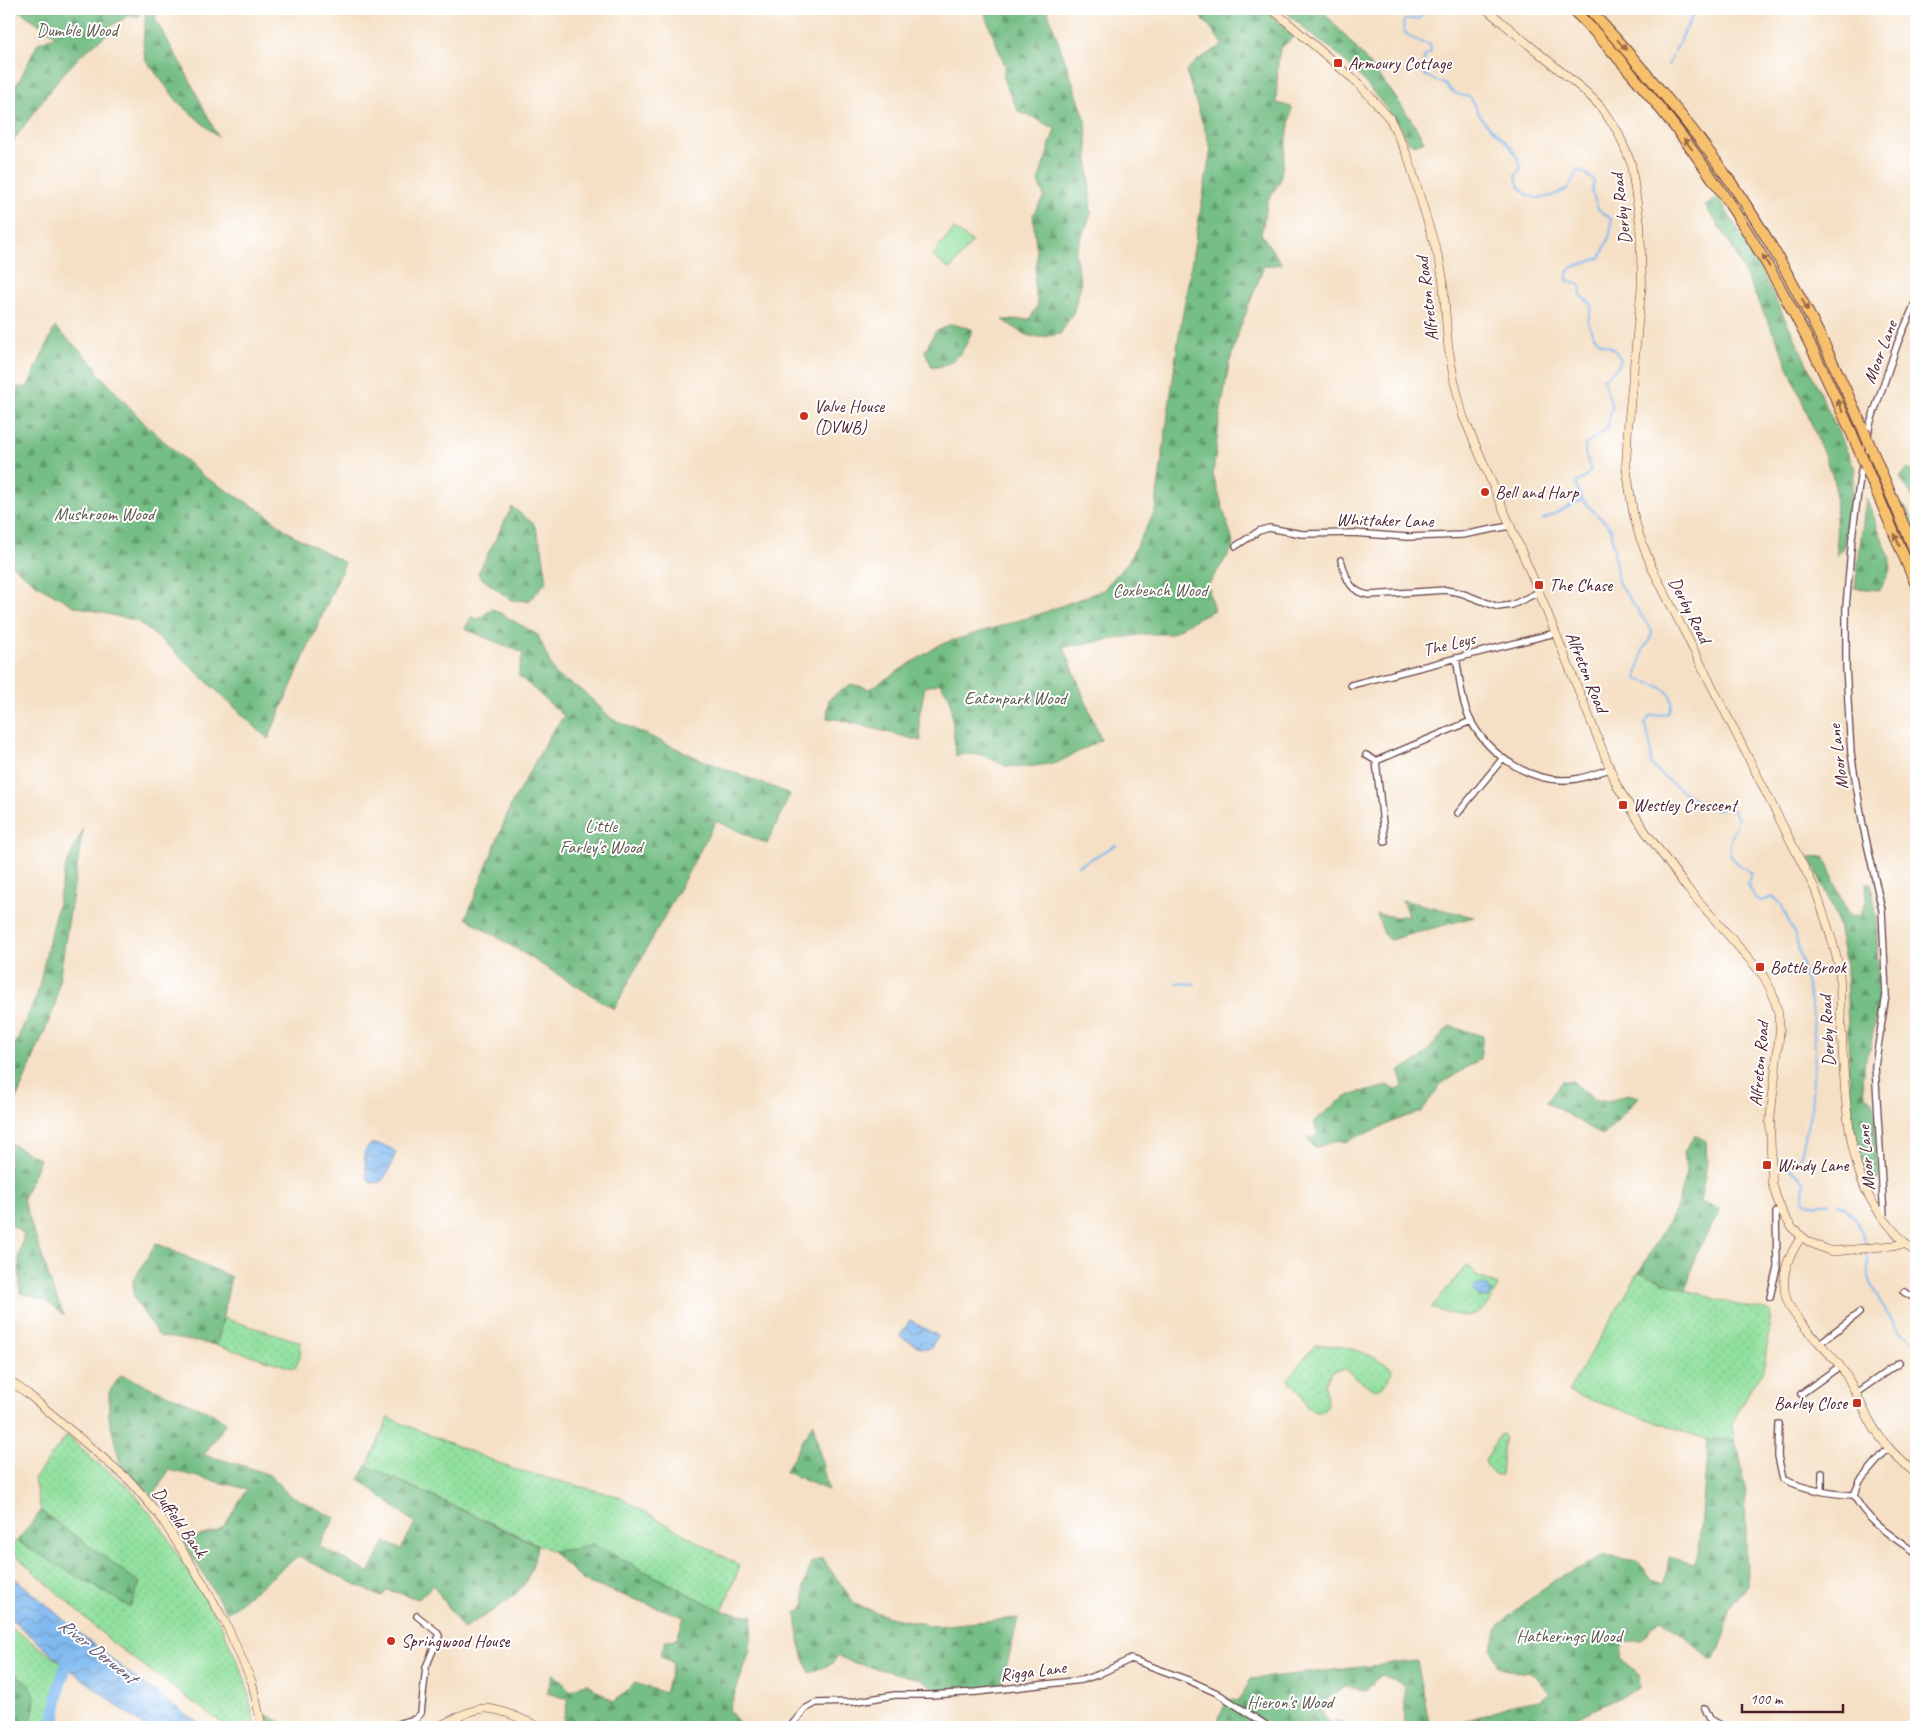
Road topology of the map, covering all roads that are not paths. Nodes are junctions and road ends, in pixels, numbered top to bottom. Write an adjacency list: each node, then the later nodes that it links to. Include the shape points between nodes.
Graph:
1 (1272, 9): 6 (street, Alfreton Road, via 1359,84 1390,119 1408,157 1440,264 1448,345 1460,407)
2 (1486, 9): 25 (street, Derby Road, via 1600,106 1618,132 1631,163 1640,223 1642,283 1626,466 1633,512 1652,568 1800,858 1825,917 1839,970 1852,1145 1862,1182)
3 (1572, 9): 10 (highway, one-way to 3, bridge, via 1818,357 1755,242 1671,121)
4 (1589, 9): 8 (highway, one-way to 8, bridge, via 1680,113 1769,241 1825,345)
5 (1916, 301): 25 (street, Moor Lane, via 1870,424 1860,477 1846,607 1851,753 1882,910 1886,995 1875,1066)
6 (1510, 526): 7 (street, Whittaker Lane, via 1462,535 1407,537 1302,534 1269,528); 11 (street, Alfreton Road)
7 (1236, 546)
8 (1916, 554)
9 (1341, 560): 11 (street, via 1351,587 1362,594 1446,590 1498,607 1512,605)
10 (1916, 585)
11 (1539, 592): 12 (street, Alfreton Road)
12 (1555, 633): 13 (street, The Leys); 19 (street, Alfreton Road)
13 (1456, 658): 14 (street, The Leys); 15 (street)
14 (1351, 685)
15 (1471, 721): 17 (street, via 1484,741); 18 (street)
16 (1366, 755): 18 (street)
17 (1503, 758): 19 (street, via 1535,775 1555,779 1576,779); 20 (street)
18 (1376, 761): 22 (street)
19 (1610, 769): 24 (street, Alfreton Road, via 1645,831 1687,888 1764,977 1776,1001 1780,1029 1770,1150 1772,1182)
20 (1458, 813)
21 (1393, 833): 22 (street)
22 (1384, 835): 23 (street)
23 (1385, 842)
24 (1780, 1208): 26 (street, Alfreton Road, via 1793,1229); 30 (street, via 1776,1213 1777,1267)
25 (1884, 1217): 27 (street, Derby Road)
26 (1802, 1236): 27 (street, Alfreton Road, via 1821,1248 1840,1251); 33 (street, via 1787,1260 1784,1289 1790,1308)
27 (1906, 1244): 28 (street)
28 (1916, 1253)
29 (1904, 1292): 31 (street)
30 (1770, 1297)
31 (1916, 1299)
32 (1859, 1314): 33 (street)
33 (1820, 1343): 35 (street)
34 (1899, 1362): 38 (street)
35 (1840, 1366): 37 (street); 38 (street)
36 (9, 1380): 48 (street, Duffield Bank, via 130,1481 160,1516 228,1626 252,1682)
37 (1801, 1394)
38 (1856, 1394): 40 (street, via 1871,1424)
39 (1779, 1424): 43 (street, via 1778,1456 1783,1479)
40 (1888, 1447): 42 (street); 44 (street, via 1860,1481)
41 (1822, 1473): 43 (street)
42 (1916, 1474)
43 (1822, 1491): 44 (street)
44 (1854, 1495): 45 (street, via 1866,1514)
45 (1916, 1553)
46 (417, 1616): 49 (street, via 439,1636 426,1667 421,1713 416,1719)
47 (1705, 1708): 54 (street, via 1710,1719)
48 (262, 1727)
49 (394, 1727)
50 (437, 1727): 51 (street, via 486,1708)
51 (539, 1727)
52 (790, 1727): 53 (street, Rigga Lane, via 813,1704 852,1702 895,1694 977,1692 1082,1680 1098,1676 1131,1659 1217,1693)
53 (1269, 1727)
54 (1724, 1727)

